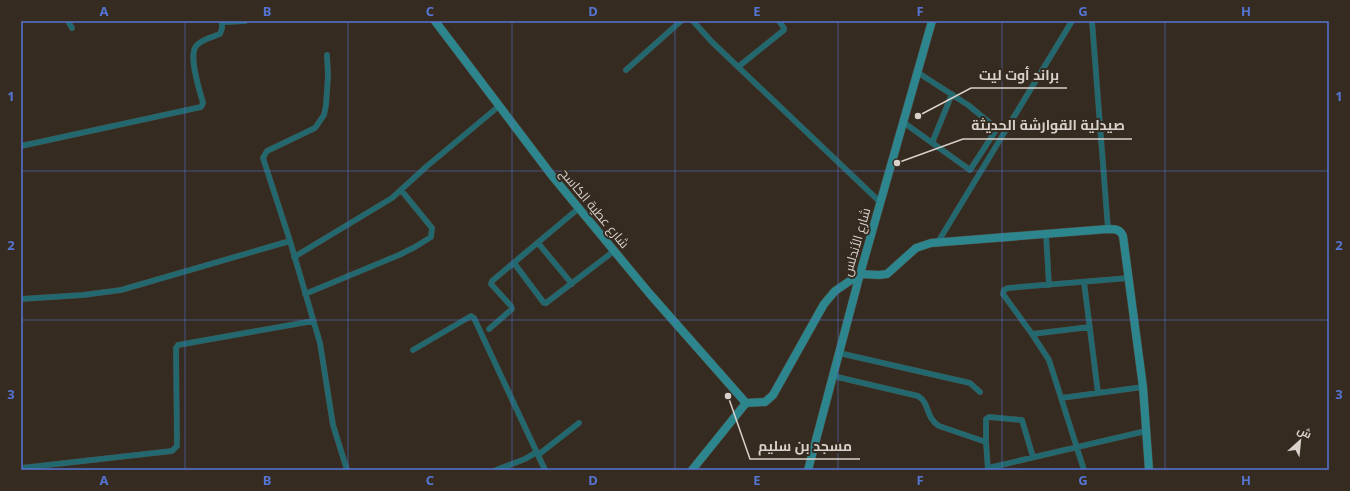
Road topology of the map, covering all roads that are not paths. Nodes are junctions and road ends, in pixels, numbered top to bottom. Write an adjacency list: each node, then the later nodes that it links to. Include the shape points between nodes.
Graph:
1 (68, 21): 11 (street)
2 (222, 21): 3 (street); 20 (street, via 220,34 194,48 193,57 203,103 201,107)
3 (245, 21)
4 (435, 21): 17 (main road, شارع عطية الكاسح)
5 (681, 21): 14 (street)
6 (693, 21): 13 (street)
7 (779, 21): 13 (street, via 784,30)
8 (932, 21): 15 (main road, شارع الأندلس)
9 (1072, 21): 27 (street)
10 (1092, 21): 24 (street)
11 (72, 28)
12 (327, 55): 26 (street, via 328,76 324,115 315,128 267,151 263,158)
13 (738, 67): 22 (street)
14 (626, 70)
15 (917, 72): 16 (street); 18 (main road, شارع الأندلس)
16 (952, 94): 19 (street); 19 (street, via 968,104 996,130 971,170)
17 (499, 106): 21 (street); 23 (main road, شارع عطية الكاسح)
18 (903, 122): 19 (street); 22 (main road, شارع الأندلس)
19 (932, 143)
20 (21, 146)
21 (402, 190): 30 (street); 37 (street, via 432,228 431,236 399,255)
22 (880, 202): 32 (main road, شارع الأندلس)
23 (579, 208): 28 (street); 29 (main road, شارع عطية الكاسح)
24 (1108, 229): 25 (main road); 33 (main road, via 1119,231 1123,236)
25 (1046, 234): 27 (main road); 36 (street)
26 (290, 241): 30 (street); 38 (street, via 121,290)
27 (938, 242): 32 (main road, via 923,244 916,248 886,274)
28 (538, 243): 31 (street); 35 (street)
29 (614, 250): 35 (street); 50 (main road, شارع عطية الكاسح)
30 (294, 257): 37 (street)
31 (514, 263): 35 (street, via 544,303 548,303); 41 (street, via 491,284 512,309)
32 (860, 274): 44 (main road, شارع الأندلس); 50 (main road, via 835,291 824,304 773,395 765,402)
33 (1129, 278): 34 (street); 46 (main road)
34 (1084, 282): 36 (street); 40 (street)
35 (572, 284)
36 (1049, 285): 42 (street, via 1004,290 1004,294)
37 (305, 294): 39 (street)
38 (21, 299)
39 (313, 322): 57 (street, via 178,345 177,446 172,451); 60 (street, via 320,343 333,425)
40 (1090, 327): 42 (street); 48 (street)
41 (489, 328)
42 (1032, 334): 49 (street, via 1049,360)
43 (413, 350): 55 (street, via 471,316 474,318)
44 (839, 353): 45 (main road, شارع الأندلس); 47 (street, via 970,384)
45 (833, 376): 53 (street, via 918,396 934,422); 58 (main road, شارع الأندلس)
46 (1143, 387): 48 (street); 52 (main road)
47 (980, 392)
48 (1098, 393): 49 (street)
49 (1061, 398): 54 (street)
50 (746, 403): 63 (main road)
51 (579, 423): 55 (street)
52 (1146, 431): 54 (street); 65 (main road)
53 (986, 442): 56 (street, via 986,419 1020,419 1024,422); 59 (street)
54 (1077, 447): 56 (street); 64 (street)
55 (537, 453): 61 (street); 62 (street)
56 (1033, 457): 59 (street)
57 (21, 468)
58 (810, 469)
59 (988, 469)
60 (347, 470)
61 (496, 470)
62 (545, 470)
63 (692, 470)
64 (1084, 470)
65 (1149, 470)

